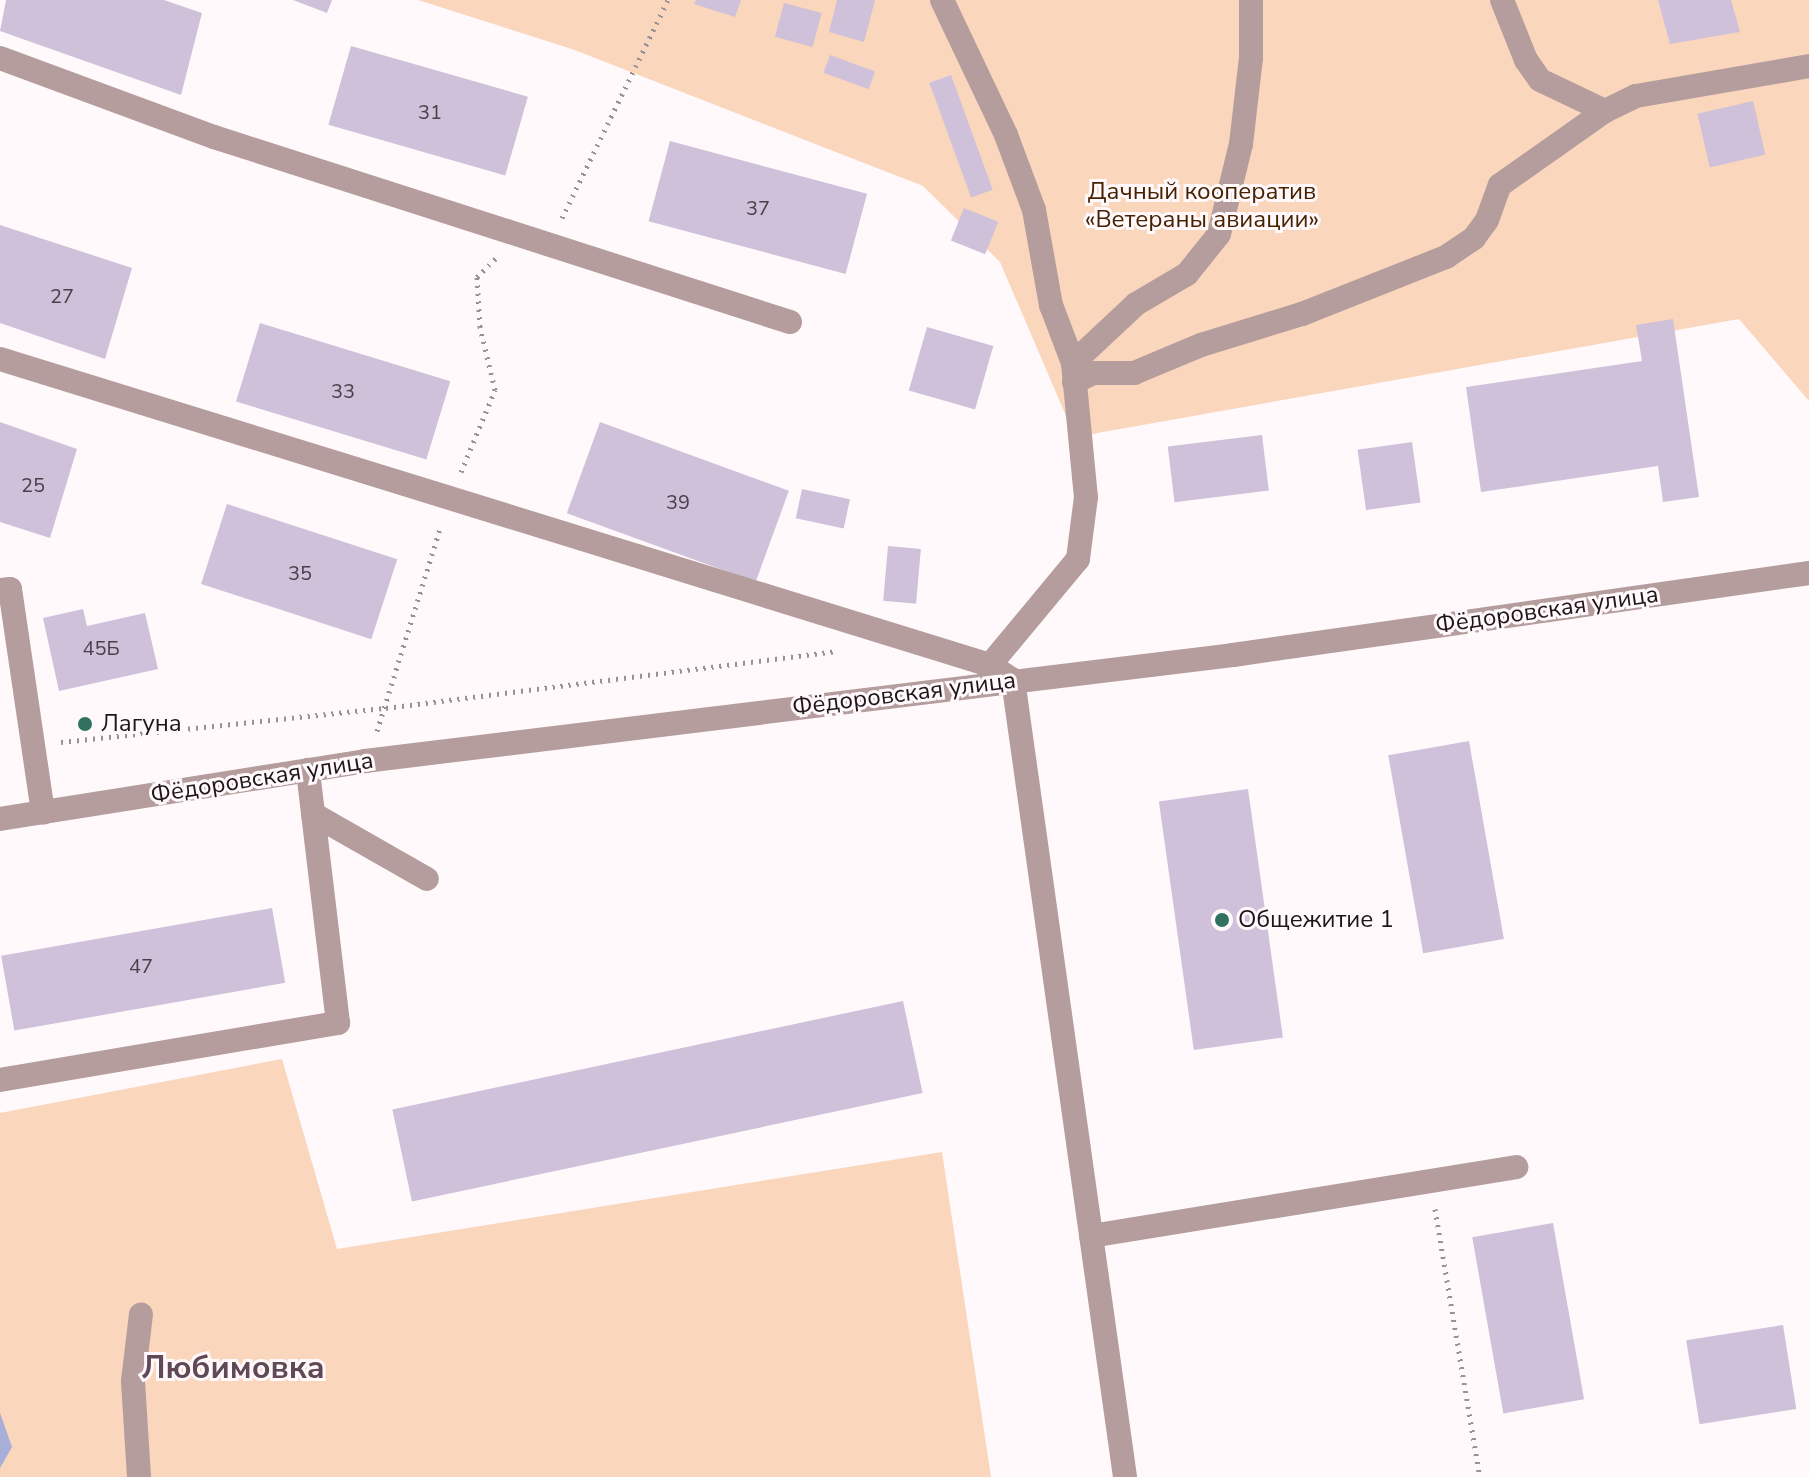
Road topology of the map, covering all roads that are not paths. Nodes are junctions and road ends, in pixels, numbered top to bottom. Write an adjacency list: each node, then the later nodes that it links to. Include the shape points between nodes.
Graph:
1 (942, 0): 9 (street, via 1034,210 1051,305)
2 (1251, 0): 9 (street, via 1251,58 1241,144 1219,234 1187,274 1136,304)
3 (1502, 0): 6 (street, via 1526,60 1540,80)
4 (0, 58): 7 (street, via 214,137)
5 (1809, 66): 6 (street, via 1636,96)
6 (1605, 111): 9 (street, via 1500,185 1474,238 1446,257 1134,373)
7 (790, 322)
8 (0, 359): 12 (street)
9 (1073, 373): 12 (street, via 1086,497 1078,559)
10 (1809, 573): 13 (street, Фёдоровская улица, via 1233,655)
11 (0, 590): 15 (street, via 10,589)
12 (990, 665): 13 (street)
13 (1013, 680): 14 (street, Фёдоровская улица); 21 (street)
14 (308, 770): 15 (street, Фёдоровская улица); 16 (street)
15 (43, 813): 17 (street, Фёдоровская улица)
16 (313, 814): 18 (street); 19 (street, via 338,1023)
17 (0, 819)
18 (427, 879)
19 (0, 1080)
20 (1516, 1167): 21 (street)
21 (1091, 1236): 24 (street)
22 (141, 1314): 23 (street, via 133,1381)
23 (139, 1477)
24 (1125, 1477)

